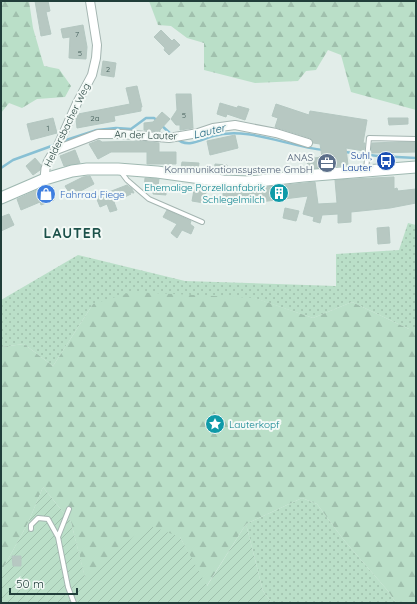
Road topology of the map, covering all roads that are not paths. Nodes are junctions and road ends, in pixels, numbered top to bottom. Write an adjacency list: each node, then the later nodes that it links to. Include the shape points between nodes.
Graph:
1 (90, 1): 4 (street, Heldersbacher Weg, via 97,45 96,58 92,75)
2 (416, 139): 5 (lane, via 369,138)
3 (308, 143): 4 (street, An der Lauter, via 235,125 170,138 98,134)
4 (56, 150): 8 (street, Heldersbacher Weg, via 44,170)
5 (366, 166): 6 (street); 7 (street, via 249,182)
6 (416, 167)
7 (118, 169): 8 (street, via 72,171); 10 (lane, via 149,198)
8 (45, 179): 9 (street)
9 (1, 198)
10 (202, 222)
11 (69, 509): 13 (lane)
12 (31, 529): 13 (lane, via 31,525 38,518 48,519)
13 (58, 537): 14 (lane, via 68,587)
14 (74, 603)

